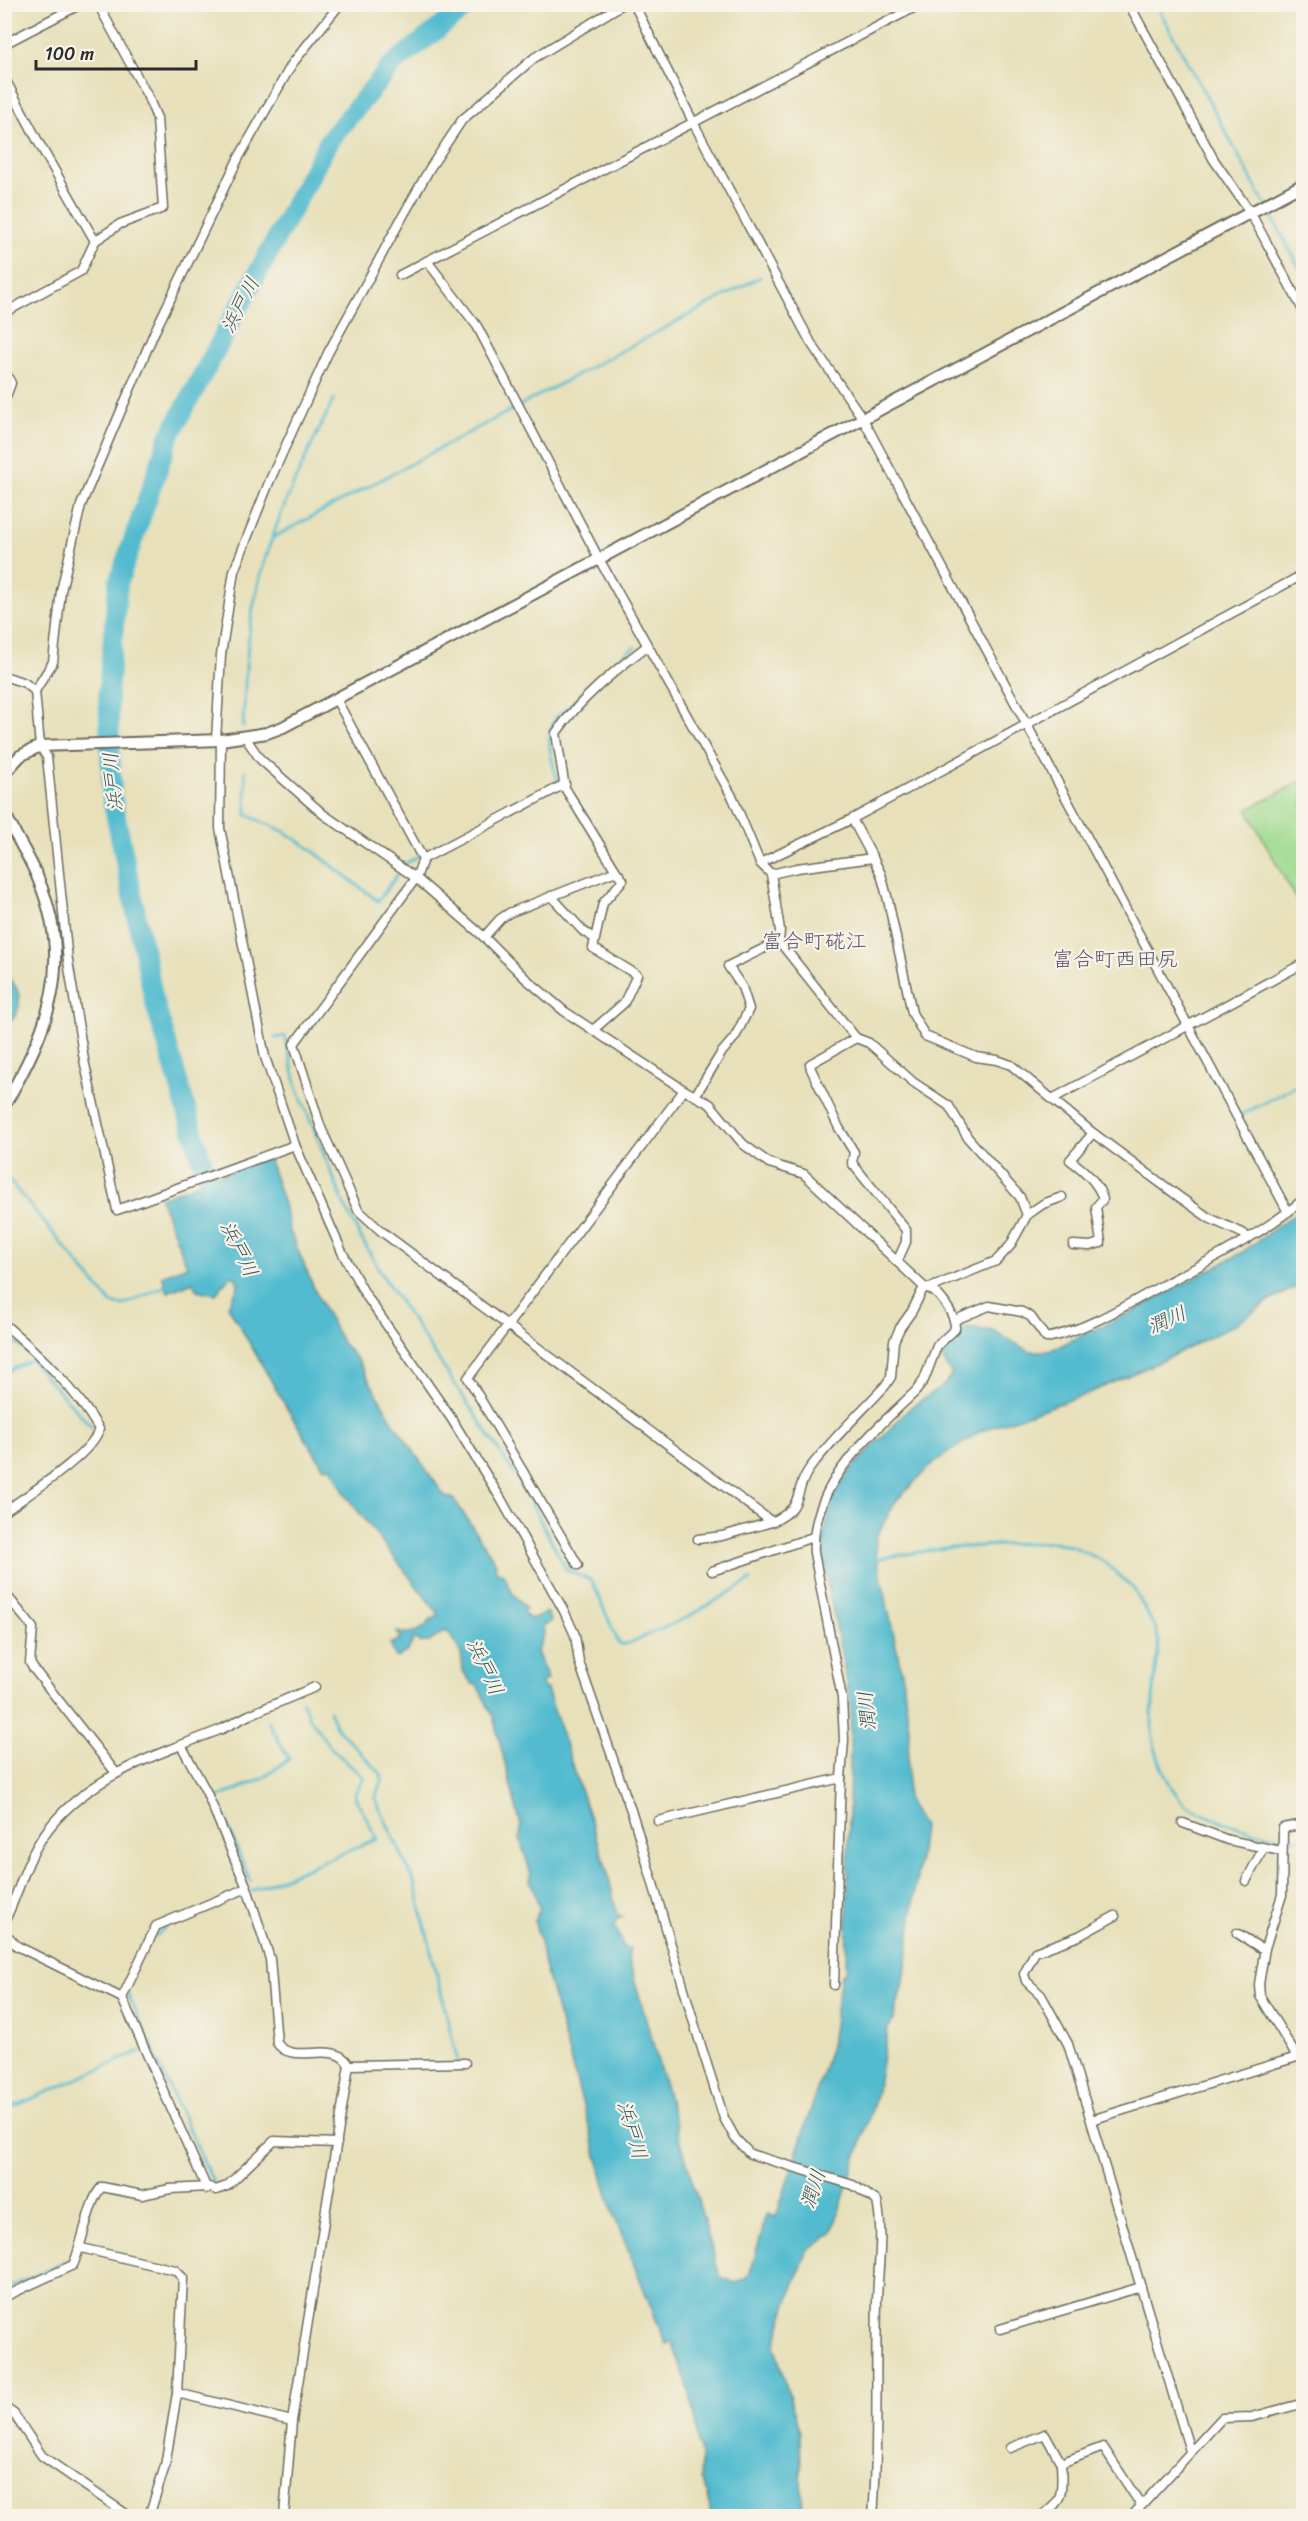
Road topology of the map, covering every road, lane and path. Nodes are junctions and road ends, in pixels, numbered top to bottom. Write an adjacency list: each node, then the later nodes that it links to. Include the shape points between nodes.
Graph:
1 (81, 4): 8 (street)
2 (98, 4): 13 (street, via 157,118 163,207 120,224)
3 (340, 4): 25 (street, via 292,64 238,159 154,333 81,505 61,591 53,662)
4 (623, 4): 29 (street, via 534,58 462,120 399,223 328,353 234,571 221,655)
5 (634, 4): 10 (street)
6 (921, 4): 10 (street)
7 (1129, 4): 12 (street, via 1214,160)
8 (4, 44)
9 (4, 77): 13 (street)
10 (694, 124): 14 (street); 20 (street, via 811,343)
11 (1304, 184): 12 (street)
12 (1253, 210): 17 (street); 20 (street)
13 (95, 241): 16 (street, via 81,271)
14 (427, 261): 15 (street); 21 (street, via 477,326)
15 (400, 275)
16 (4, 312)
17 (1304, 312)
18 (4, 370): 19 (street, via 11,383)
19 (4, 402)
20 (863, 418): 21 (street); 27 (street)
21 (599, 559): 23 (street); 26 (street)
22 (1304, 574): 27 (street)
23 (647, 646): 32 (street, via 569,714 556,733); 37 (street, via 733,798)
24 (4, 676): 25 (street)
25 (38, 688): 30 (street)
26 (336, 699): 28 (street, via 283,727); 36 (street)
27 (1026, 723): 34 (street); 46 (street)
28 (245, 737): 29 (street); 40 (street, via 260,759 323,814)
29 (219, 740): 30 (street); 54 (street, via 220,828 228,871 265,1057)
30 (40, 746): 31 (street, via 20,756); 54 (street, via 47,757 71,983 117,1210)
31 (4, 774)
32 (565, 784): 36 (street); 38 (street)
33 (4, 811): 52 (street, via 48,906 55,976 44,1026)
34 (852, 819): 35 (street); 37 (street)
35 (873, 858): 39 (street); 51 (street, via 888,900 912,1013 925,1035 976,1057 1011,1065)
36 (423, 859): 40 (street)
37 (760, 863): 39 (street)
38 (616, 871): 41 (street); 43 (street, via 623,880 603,903)
39 (771, 874): 44 (street)
40 (416, 878): 42 (street); 65 (street, via 294,1044 321,1128 358,1210)
41 (551, 896): 42 (street, via 509,913); 43 (street)
42 (484, 937): 47 (street, via 525,978)
43 (594, 938): 47 (street, via 593,948 637,975 624,1003)
44 (779, 941): 48 (street); 50 (street, via 728,966 742,987 749,1008 735,1037)
45 (1304, 963): 46 (street)
46 (1188, 1024): 51 (street); 57 (street)
47 (593, 1030): 49 (street)
48 (856, 1038): 58 (street, via 869,1043 913,1082 949,1106 968,1138 1020,1197); 61 (street, via 810,1064 854,1152 852,1163 906,1230 906,1242)
49 (684, 1090): 50 (street); 65 (street)
50 (695, 1096): 61 (street, via 710,1104 742,1144 769,1162 804,1174)
51 (1052, 1099): 53 (street)
52 (4, 1106)
53 (1093, 1133): 59 (street, via 1209,1218 1244,1233); 60 (street, via 1070,1160 1100,1186 1103,1198 1096,1208 1101,1243)
54 (295, 1145): 112 (street, via 365,1294 451,1418 501,1499 574,1635 579,1662 634,1819 724,2118 735,2138 750,2154 853,2186 877,2201 882,2224)
55 (1062, 1197): 58 (street)
56 (1304, 1198): 57 (street)
57 (1288, 1212): 59 (street)
58 (1027, 1215): 62 (street, via 1010,1246 996,1261)
59 (1248, 1239): 63 (street, via 1064,1335 1046,1338 1022,1311 989,1306)
60 (1073, 1245)
61 (897, 1262): 62 (street)
62 (929, 1289): 63 (street); 67 (street, via 897,1335 891,1377 885,1386 809,1470 795,1507)
63 (953, 1317): 68 (street, via 955,1329 937,1346 916,1391 831,1482)
64 (4, 1324): 66 (street, via 49,1366 99,1429 94,1442 81,1455)
65 (508, 1325): 67 (street); 70 (street, via 468,1378)
66 (4, 1512)
67 (772, 1522): 69 (street)
68 (813, 1537): 71 (street); 76 (street, via 842,1698)
69 (698, 1539)
70 (578, 1565)
71 (712, 1571)
72 (4, 1592): 75 (street, via 33,1628 33,1668)
73 (315, 1687): 74 (street)
74 (181, 1745): 75 (street); 83 (street, via 206,1791)
75 (116, 1773): 85 (street, via 72,1803 51,1825 36,1846)
76 (841, 1778): 77 (street); 89 (street)
77 (658, 1821)
78 (1183, 1823): 81 (street)
79 (1304, 1824): 80 (street, via 1283,1828)
80 (1281, 1848): 81 (street); 88 (street, via 1282,1895)
81 (1263, 1849): 82 (street)
82 (1246, 1881)
83 (247, 1888): 90 (street, via 156,1926); 93 (street, via 270,1959 277,2043 281,2050 335,2053)
84 (1114, 1916): 94 (street, via 1079,1936 1035,1952 1024,1974 1041,1995 1068,2044)
85 (4, 1922)
86 (4, 1932): 90 (street, via 17,1946)
87 (1238, 1933): 88 (street)
88 (1265, 1948): 91 (street, via 1260,1996)
89 (834, 1985)
90 (122, 1998): 96 (street)
91 (1300, 2058): 94 (street)
92 (465, 2063): 93 (street)
93 (349, 2065): 95 (street)
94 (1091, 2120): 98 (street)
95 (337, 2143): 96 (street, via 274,2141 226,2186); 104 (street)
96 (207, 2189): 97 (street, via 170,2189 142,2195 102,2187 95,2196)
97 (81, 2248): 99 (street, via 68,2269); 101 (street, via 179,2273 183,2278)
98 (1141, 2287): 100 (street); 106 (street)
99 (4, 2297)
100 (1000, 2329)
101 (177, 2393): 104 (street); 110 (street, via 165,2466)
102 (1304, 2403): 106 (street, via 1252,2417 1222,2418)
103 (4, 2407): 109 (street, via 14,2414 42,2456)
104 (292, 2421): 111 (street)
105 (1010, 2448): 107 (street, via 1045,2434)
106 (1190, 2451): 108 (street)
107 (1061, 2463): 108 (street, via 1103,2447); 113 (street, via 1062,2495)
108 (1141, 2505): 114 (street)
109 (129, 2517)
110 (149, 2517)
111 (284, 2517)
112 (873, 2517)
113 (1041, 2517)
114 (1132, 2517)

